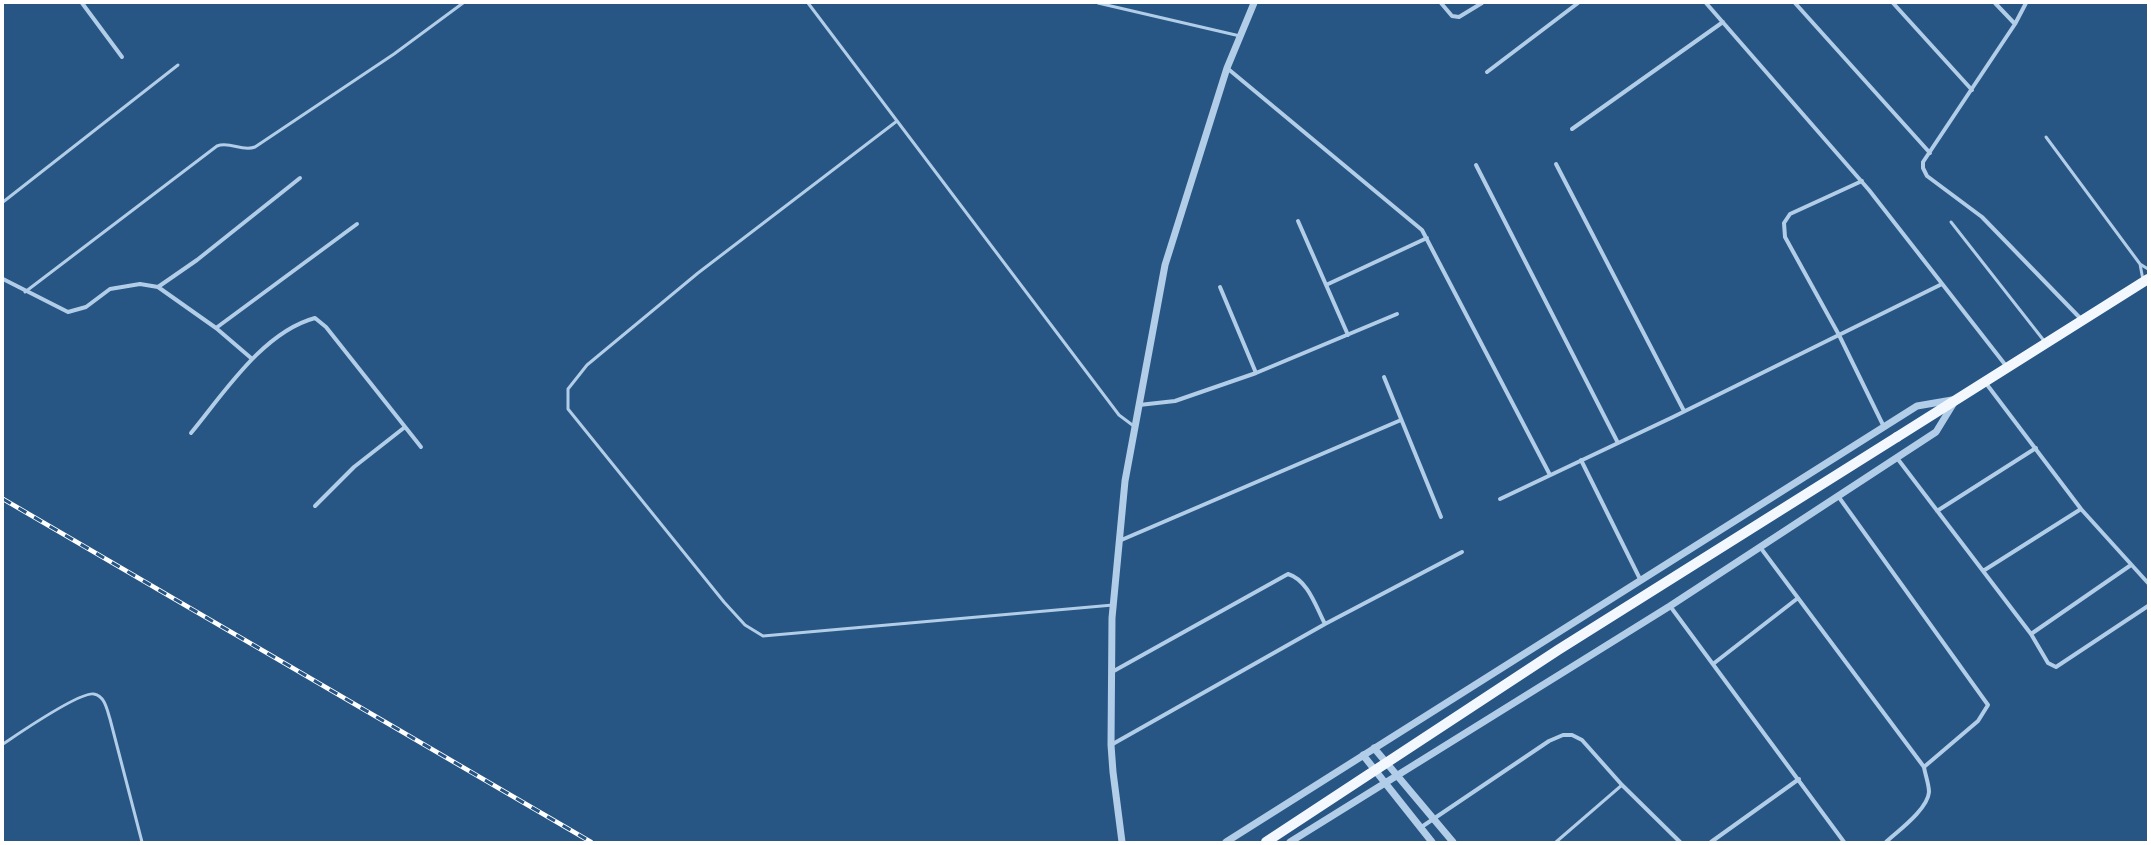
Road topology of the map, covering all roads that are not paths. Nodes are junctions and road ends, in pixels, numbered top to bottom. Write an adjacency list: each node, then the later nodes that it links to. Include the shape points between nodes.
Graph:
1 (82, 3): 17 (street)
2 (463, 3): 43 (lane, via 394,54 255,147 249,150 224,144 217,146)
3 (808, 3): 22 (lane)
4 (1098, 3): 16 (lane)
5 (1254, 3): 16 (street)
6 (1441, 3): 7 (street, via 1452,16 1459,17)
7 (1482, 3)
8 (1578, 3): 20 (street)
9 (1706, 3): 14 (street)
10 (1795, 3): 25 (street)
11 (1893, 3): 21 (street)
12 (1995, 3): 15 (street)
13 (2026, 3): 15 (street)
14 (1722, 22): 23 (street); 29 (street)
15 (2015, 24): 21 (street)
16 (1240, 36): 19 (street)
17 (122, 57)
18 (178, 65): 30 (lane)
19 (1227, 68): 34 (street, via 1422,230); 56 (street, via 1165,265)
20 (1487, 72)
21 (1972, 90): 25 (street)
22 (897, 121): 60 (lane, via 1119,415); 83 (lane, via 698,273 587,365 568,389 568,409 724,602 745,625 763,636)
23 (1572, 129)
24 (2046, 137): 35 (lane)
25 (1930, 153): 45 (street, via 1924,162 1926,176 1982,217)
26 (1556, 164): 57 (street)
27 (1476, 165): 63 (street)
28 (300, 178): 41 (street)
29 (1862, 181): 39 (street); 48 (street, via 1790,214 1784,223 1785,236)
30 (3, 202)
31 (1298, 221): 40 (street)
32 (1951, 222): 49 (lane)
33 (357, 224): 46 (street)
34 (1427, 238): 40 (street); 68 (street)
35 (2140, 264): 36 (lane); 38 (lane)
36 (2148, 269)
37 (3, 279): 43 (street)
38 (2147, 283): 45 (main road)
39 (1942, 284): 48 (street); 51 (street)
40 (1326, 285): 47 (street)
41 (158, 287): 43 (street, via 140,284 110,289 86,307 68,312); 46 (street)
42 (1220, 287): 52 (street)
43 (25, 292)
44 (1397, 314): 47 (street)
45 (2083, 320): 49 (main road)
46 (216, 328): 50 (street)
47 (1348, 334): 52 (street)
48 (1839, 335): 57 (street); 61 (street)
49 (2046, 343): 51 (main road)
50 (251, 358): 59 (street, via 294,325 315,318 326,327); 62 (street)
51 (2007, 368): 54 (main road)
52 (1256, 373): 56 (street, via 1175,401)
53 (1384, 377): 58 (street)
54 (1985, 382): 55 (main road); 65 (street)
55 (1956, 400): 61 (street, via 1917,406); 66 (street, via 1936,432); 104 (main road, bridge, via 1552,655)
56 (1139, 405): 60 (street)
57 (1684, 411): 63 (street)
58 (1401, 420): 74 (street); 75 (street)
59 (404, 427): 64 (street); 71 (street, via 354,467)
60 (1135, 427): 75 (street, via 1125,481)
61 (1884, 427): 80 (street)
62 (191, 433)
63 (1618, 443): 67 (street)
64 (421, 447)
65 (2036, 448): 72 (street); 73 (street)
66 (1897, 458): 69 (street); 73 (street)
67 (1582, 460): 68 (street); 80 (street)
68 (1550, 475): 70 (street)
69 (1838, 496): 76 (street); 94 (street, via 1988,705 1978,721)
70 (1500, 499)
71 (315, 506)
72 (2081, 509): 78 (street); 79 (street)
73 (1937, 511): 79 (street)
74 (1441, 517)
75 (1119, 541): 83 (street)
76 (1760, 547): 82 (street); 84 (street)
77 (1462, 552): 86 (street)
78 (2131, 565): 81 (street); 87 (street)
79 (1984, 571): 87 (street)
80 (1641, 581): 92 (street)
81 (2148, 583)
82 (1798, 598): 88 (street); 94 (street)
83 (1113, 605): 89 (street)
84 (1670, 606): 88 (street); 95 (street)
85 (2148, 606): 87 (street, via 2056,667 2048,663)
86 (1325, 624): 89 (street, via 1305,586 1296,577 1288,574); 91 (street)
87 (2031, 634)
88 (1713, 664): 96 (street)
89 (1112, 672): 91 (street)
90 (3, 744): 101 (lane, via 84,695 99,696 104,700 110,719)
91 (1111, 744): 102 (street, via 1112,772)
92 (1374, 748): 93 (street); 95 (street)
93 (1363, 755): 97 (street); 103 (street)
94 (1924, 767): 112 (street, via 1928,792 1925,802)
95 (1398, 775): 97 (street); 99 (street)
96 (1799, 779): 110 (street); 111 (street)
97 (1385, 784): 100 (street); 105 (street)
98 (1622, 784): 99 (street, via 1582,740 1572,734 1563,735 1549,741); 108 (lane); 109 (street)
99 (1433, 819): 100 (street); 107 (street)
100 (1420, 828): 106 (street)
101 (142, 842)
102 (1122, 842)
103 (1226, 842)
104 (1266, 842)
105 (1290, 842)
106 (1432, 842)
107 (1453, 842)
108 (1556, 842)
109 (1680, 842)
110 (1711, 842)
111 (1844, 842)
112 (1886, 842)

